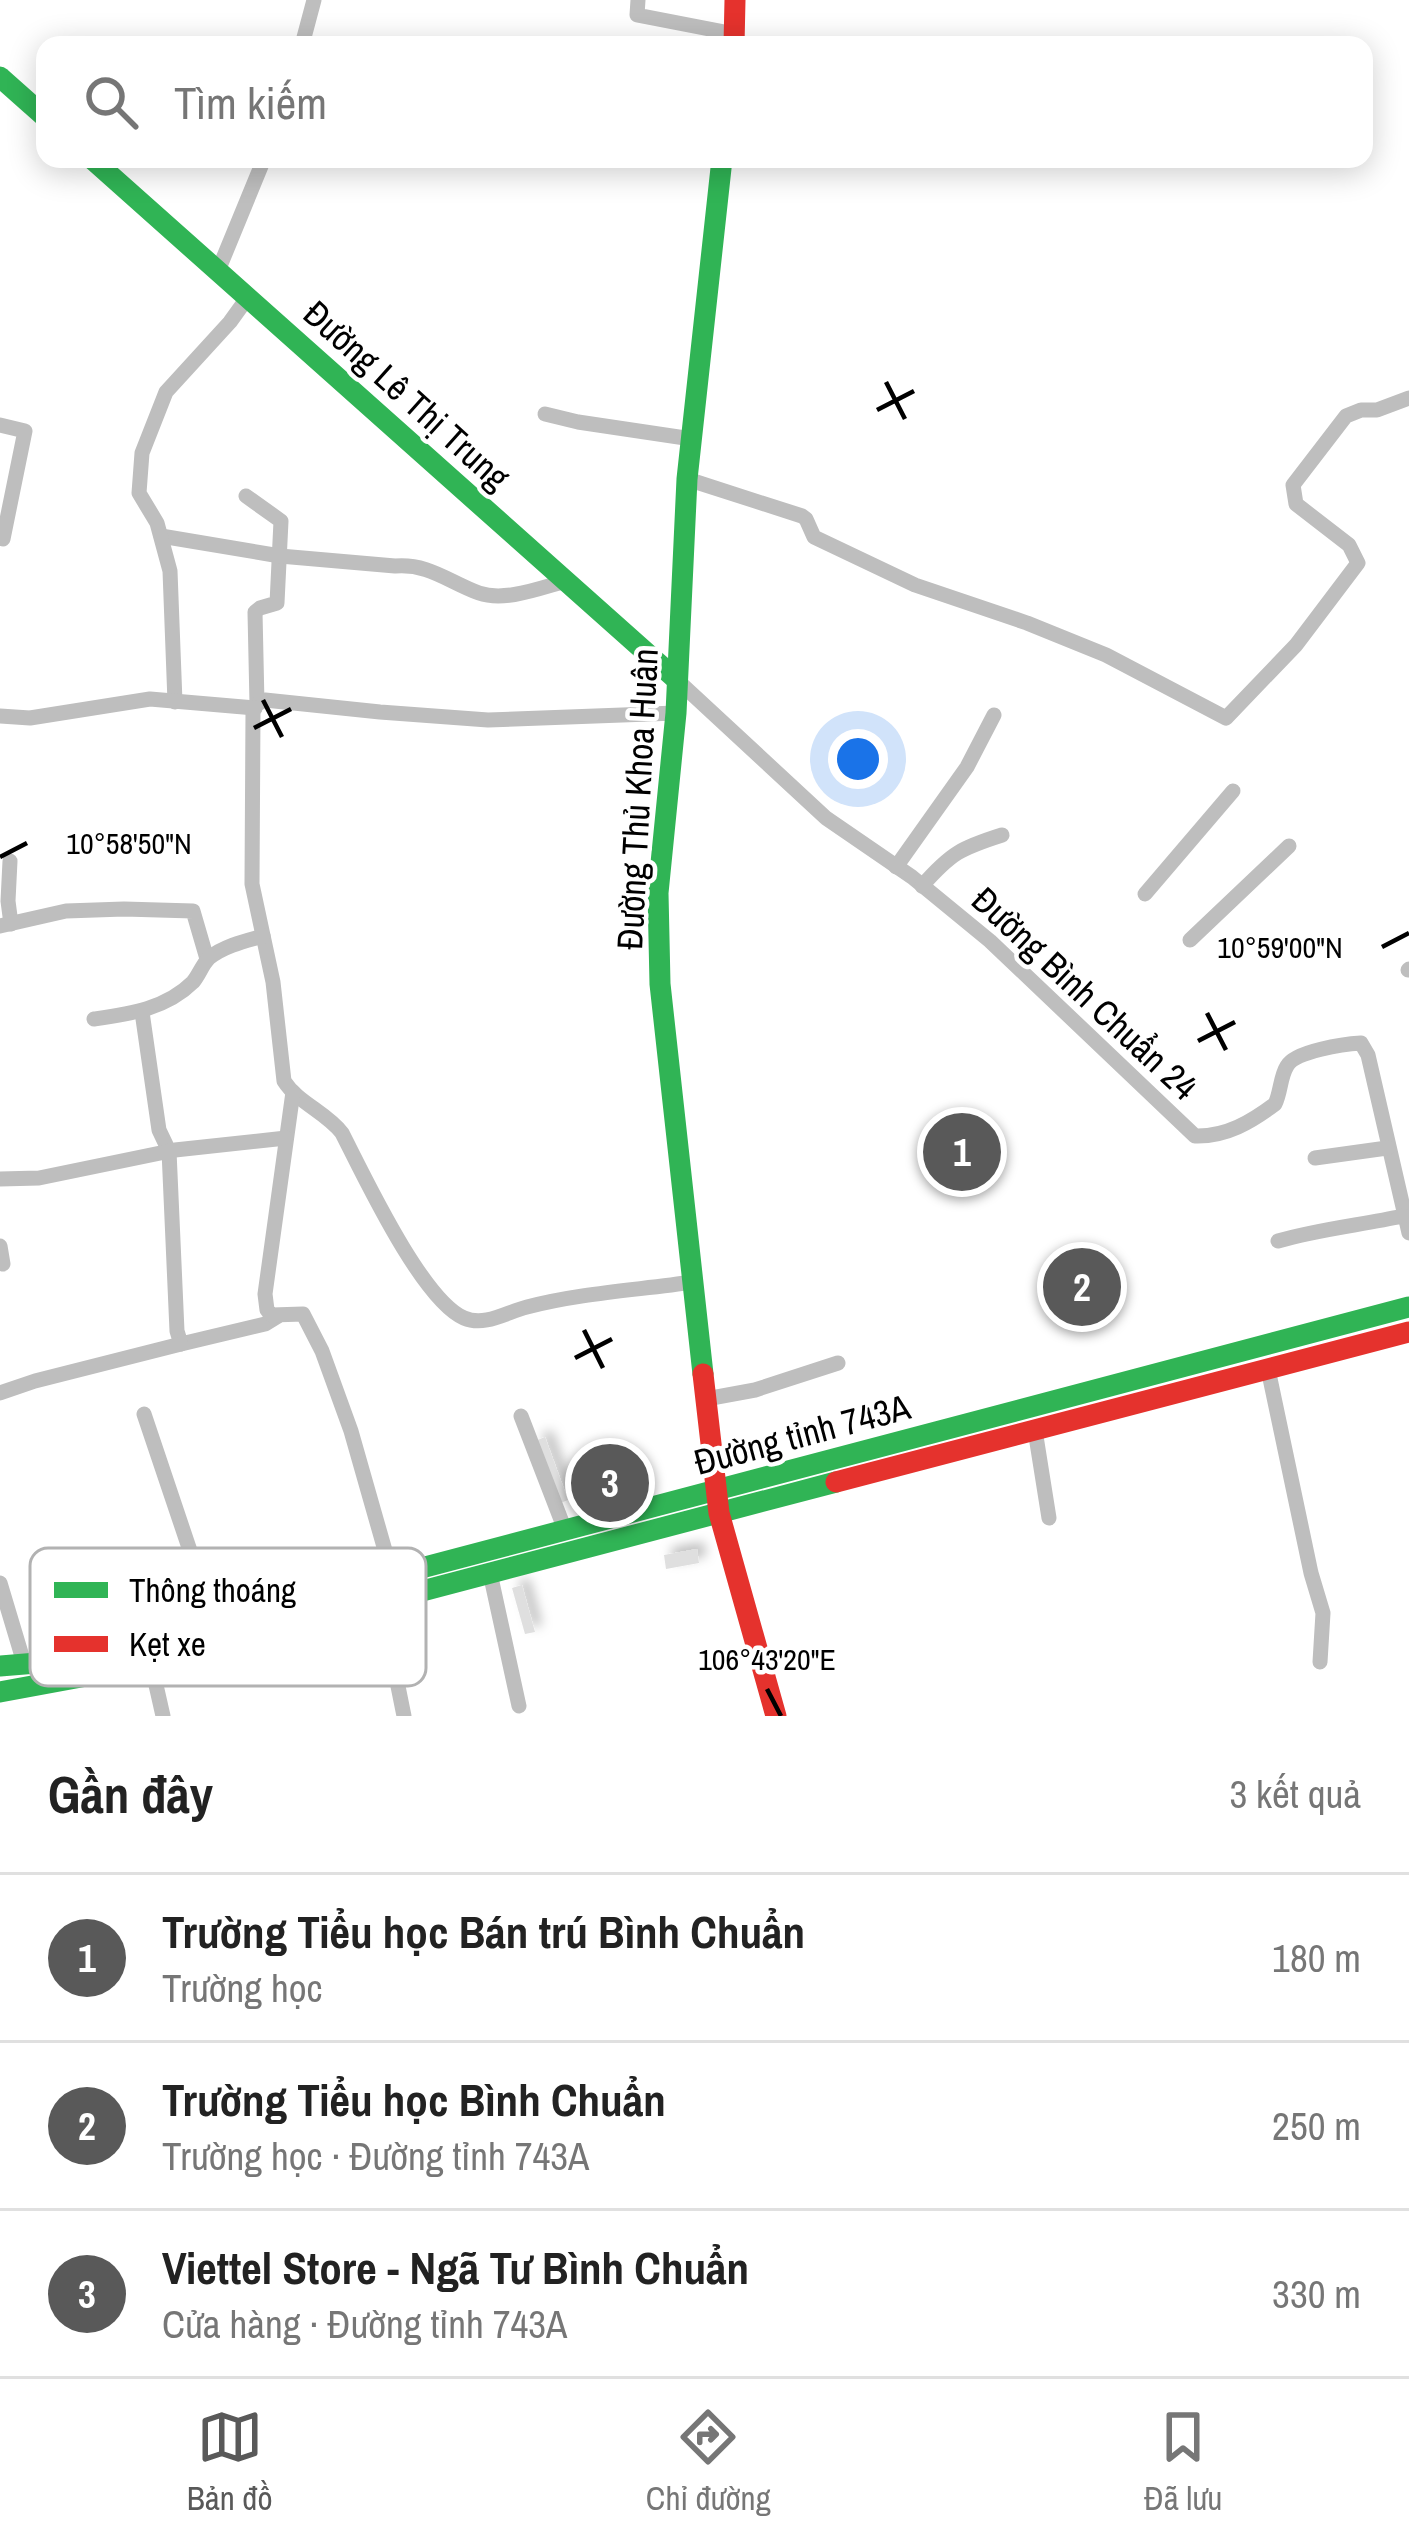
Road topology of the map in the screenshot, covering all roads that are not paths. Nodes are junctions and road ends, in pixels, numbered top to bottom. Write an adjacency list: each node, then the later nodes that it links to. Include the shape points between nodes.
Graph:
1 (314, 0): 4 (street)
2 (638, 0): 5 (street, via 638,15)
3 (735, 0): 6 (main road)
4 (304, 36)
5 (722, 36)
6 (734, 36)
7 (0, 77): 8 (main road)
8 (36, 109)
9 (102, 168): 12 (main road, Đường Lê Thị Trung)
10 (260, 168): 12 (street)
11 (721, 168): 17 (main road, Đường Thủ Khoa Huân)
12 (218, 271): 13 (main road, Đường Lê Thị Trung)
13 (248, 297): 21 (street, via 166,392 142,453 139,493); 24 (main road, Đường Lê Thị Trung)
14 (1409, 398): 18 (street, via 1346,416 1293,485 1296,504 1348,545 1358,563 1226,718 1106,655 814,537 802,516)
15 (544, 414): 17 (street)
16 (0, 425): 19 (street, via 25,431)
17 (692, 439): 18 (main road, Đường Thủ Khoa Huân)
18 (687, 479): 25 (main road, Đường Thủ Khoa Huân)
19 (6, 488): 22 (street)
20 (246, 496): 23 (street, via 281,521)
21 (161, 536): 23 (street); 26 (street, via 170,571)
22 (0, 538)
23 (280, 556): 24 (street, via 413,564 496,596); 27 (street, via 277,603 254,613)
24 (566, 581): 25 (main road, Đường Lê Thị Trung)
25 (677, 680): 28 (main road, Đường Thủ Khoa Huân); 35 (street, Đường Bình Chuẩn 24, via 826,818)
26 (175, 702): 27 (street); 29 (street)
27 (256, 706): 28 (street, via 278,700 488,720); 39 (street, via 252,884)
28 (676, 713): 55 (main road, Đường Thủ Khoa Huân, via 658,893 660,984)
29 (0, 716)
30 (994, 716): 35 (street)
31 (1233, 791): 37 (street)
32 (1002, 835): 36 (street, via 947,857)
33 (1288, 846): 40 (street)
34 (10, 860): 38 (street)
35 (896, 867): 36 (street, Đường Bình Chuẩn 24)
36 (922, 886): 46 (street, Đường Bình Chuẩn 24, via 1195,1136 1237,1128 1275,1104 1293,1058 1361,1043)
37 (1145, 894)
38 (6, 925): 41 (street, via 66,911 193,911)
39 (263, 935): 41 (street); 44 (street, via 281,1072)
40 (1190, 940)
41 (207, 959): 42 (street, via 192,982)
42 (142, 1012): 43 (street); 47 (street)
43 (94, 1019)
44 (292, 1092): 45 (street); 55 (street, via 342,1133 408,1254 464,1318 479,1322 544,1303)
45 (286, 1138): 47 (street); 57 (street, via 265,1294 269,1313)
46 (1388, 1148): 48 (street); 50 (street, Đường Bình Chuẩn 24)
47 (169, 1151): 49 (street); 59 (street)
48 (1316, 1158)
49 (0, 1179)
50 (1403, 1216): 51 (street, Đường Bình Chuẩn 24); 52 (street)
51 (1409, 1234)
52 (1278, 1241)
53 (0, 1246): 54 (street)
54 (3, 1264)
55 (693, 1282): 63 (main road, Đường Thủ Khoa Huân)
56 (1409, 1307): 67 (main road, Đường tỉnh 743A)
57 (278, 1316): 59 (street); 71 (street, via 303,1313 322,1351)
58 (1409, 1332): 61 (main road, Đường tỉnh 743A)
59 (181, 1344): 62 (street)
60 (838, 1363): 63 (street)
61 (1268, 1369): 66 (main road, Đường tỉnh 743A); 76 (street, via 1323,1612)
62 (0, 1394)
63 (706, 1400): 67 (main road, Đường Thủ Khoa Huân)
64 (144, 1414): 70 (street)
65 (521, 1416): 69 (street)
66 (1035, 1430): 67 (main road, Đường tỉnh 743A); 68 (street)
67 (718, 1502): 69 (main road, Đường tỉnh 743A); 73 (main road, Đường tỉnh 743A); 87 (main road, Đường Thủ Khoa Huân)
68 (1048, 1518)
69 (565, 1530): 72 (main road, Đường tỉnh 743A)
70 (189, 1548)
71 (385, 1548)
72 (426, 1566)
73 (490, 1573): 75 (main road, Đường tỉnh 743A); 84 (street)
74 (0, 1583): 77 (street)
75 (426, 1590)
76 (1320, 1662)
77 (24, 1663): 78 (main road, Đường tỉnh 743A); 79 (main road, Đường tỉnh 743A)
78 (30, 1663)
79 (0, 1666)
80 (44, 1686): 83 (main road, Đường tỉnh 743A)
81 (156, 1686): 85 (street)
82 (398, 1686): 86 (street)
83 (0, 1692)
84 (519, 1706)
85 (163, 1716)
86 (404, 1716)
87 (776, 1716)

